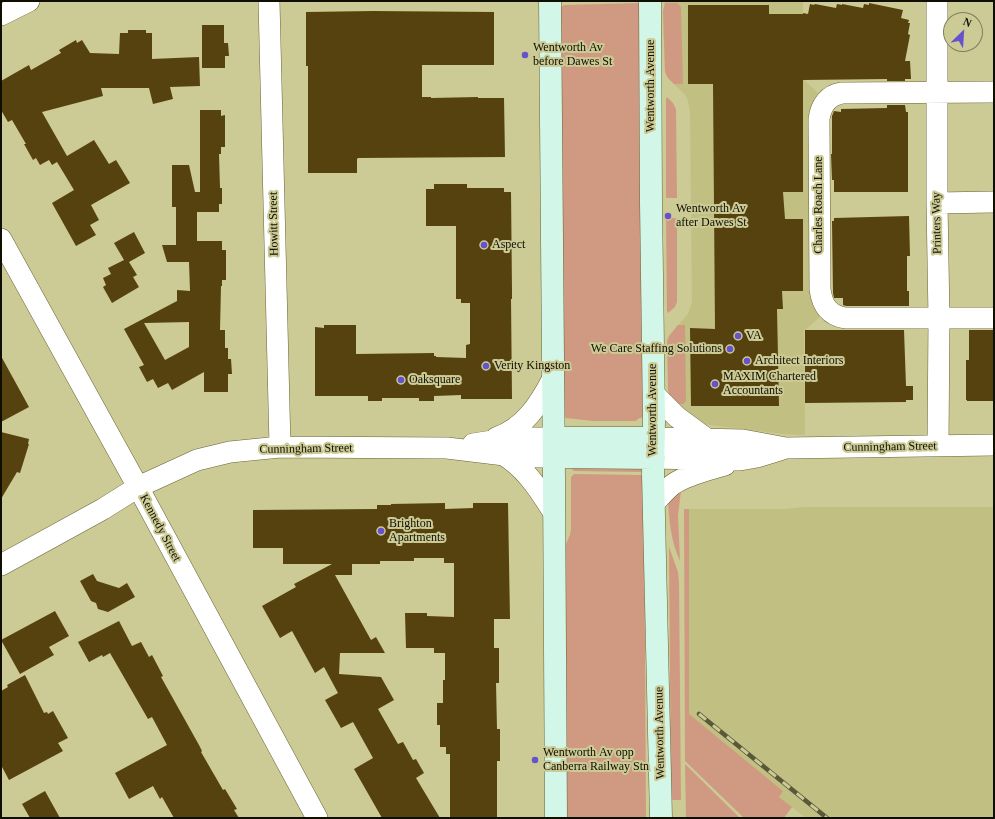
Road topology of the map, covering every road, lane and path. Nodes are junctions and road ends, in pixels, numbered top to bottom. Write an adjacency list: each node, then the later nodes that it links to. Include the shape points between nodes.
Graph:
1 (29, 1): 6 (street)
2 (270, 1): 20 (street, Howitt Street)
3 (550, 1): 14 (main road)
4 (650, 1): 15 (main road, Wentworth Avenue)
5 (937, 1): 7 (street, Printers Way)
6 (1, 15)
7 (937, 92): 8 (street, Charles Roach Lane); 10 (street, Printers Way); 12 (street, Charles Roach Lane, via 842,93 824,103 819,119 820,289 823,303 836,316)
8 (994, 92)
9 (994, 202): 10 (street)
10 (937, 203): 12 (street, Printers Way)
11 (1, 239): 27 (street, Kennedy Street)
12 (939, 318): 13 (street, Charles Roach Lane); 18 (street, Printers Way)
13 (994, 318)
14 (553, 378): 17 (street, Cunningham Street, via 528,416 509,432); 21 (main road)
15 (654, 394): 16 (street, via 677,418); 23 (main road, Wentworth Avenue)
16 (707, 439): 23 (street, Cunningham Street); 24 (street, Cunningham Street, via 743,440)
17 (482, 443): 21 (street, Cunningham Street, via 512,438); 22 (street, Cunningham Street)
18 (938, 446): 19 (street, Cunningham Street); 24 (street, Cunningham Street)
19 (994, 446)
20 (280, 447): 22 (street, Cunningham Street); 27 (street, Cunningham Street, via 230,452 197,460)
21 (554, 447): 23 (main road, Cunningham Street); 25 (street, Cunningham Street, via 521,457); 29 (main road)
22 (447, 448): 25 (street, Cunningham Street)
23 (654, 448): 26 (street, Cunningham Street); 28 (main road, Wentworth Avenue)
24 (786, 448): 26 (street, Cunningham Street)
25 (501, 454): 29 (street, Cunningham Street, via 523,470)
26 (740, 460): 28 (street, Cunningham Street, via 679,482)
27 (138, 487): 30 (street, Cunningham Street); 31 (street, Kennedy Street)
28 (654, 503): 33 (main road, Wentworth Avenue)
29 (554, 513): 32 (main road)
30 (1, 565)
31 (317, 818)
32 (556, 818)
33 (661, 818)

